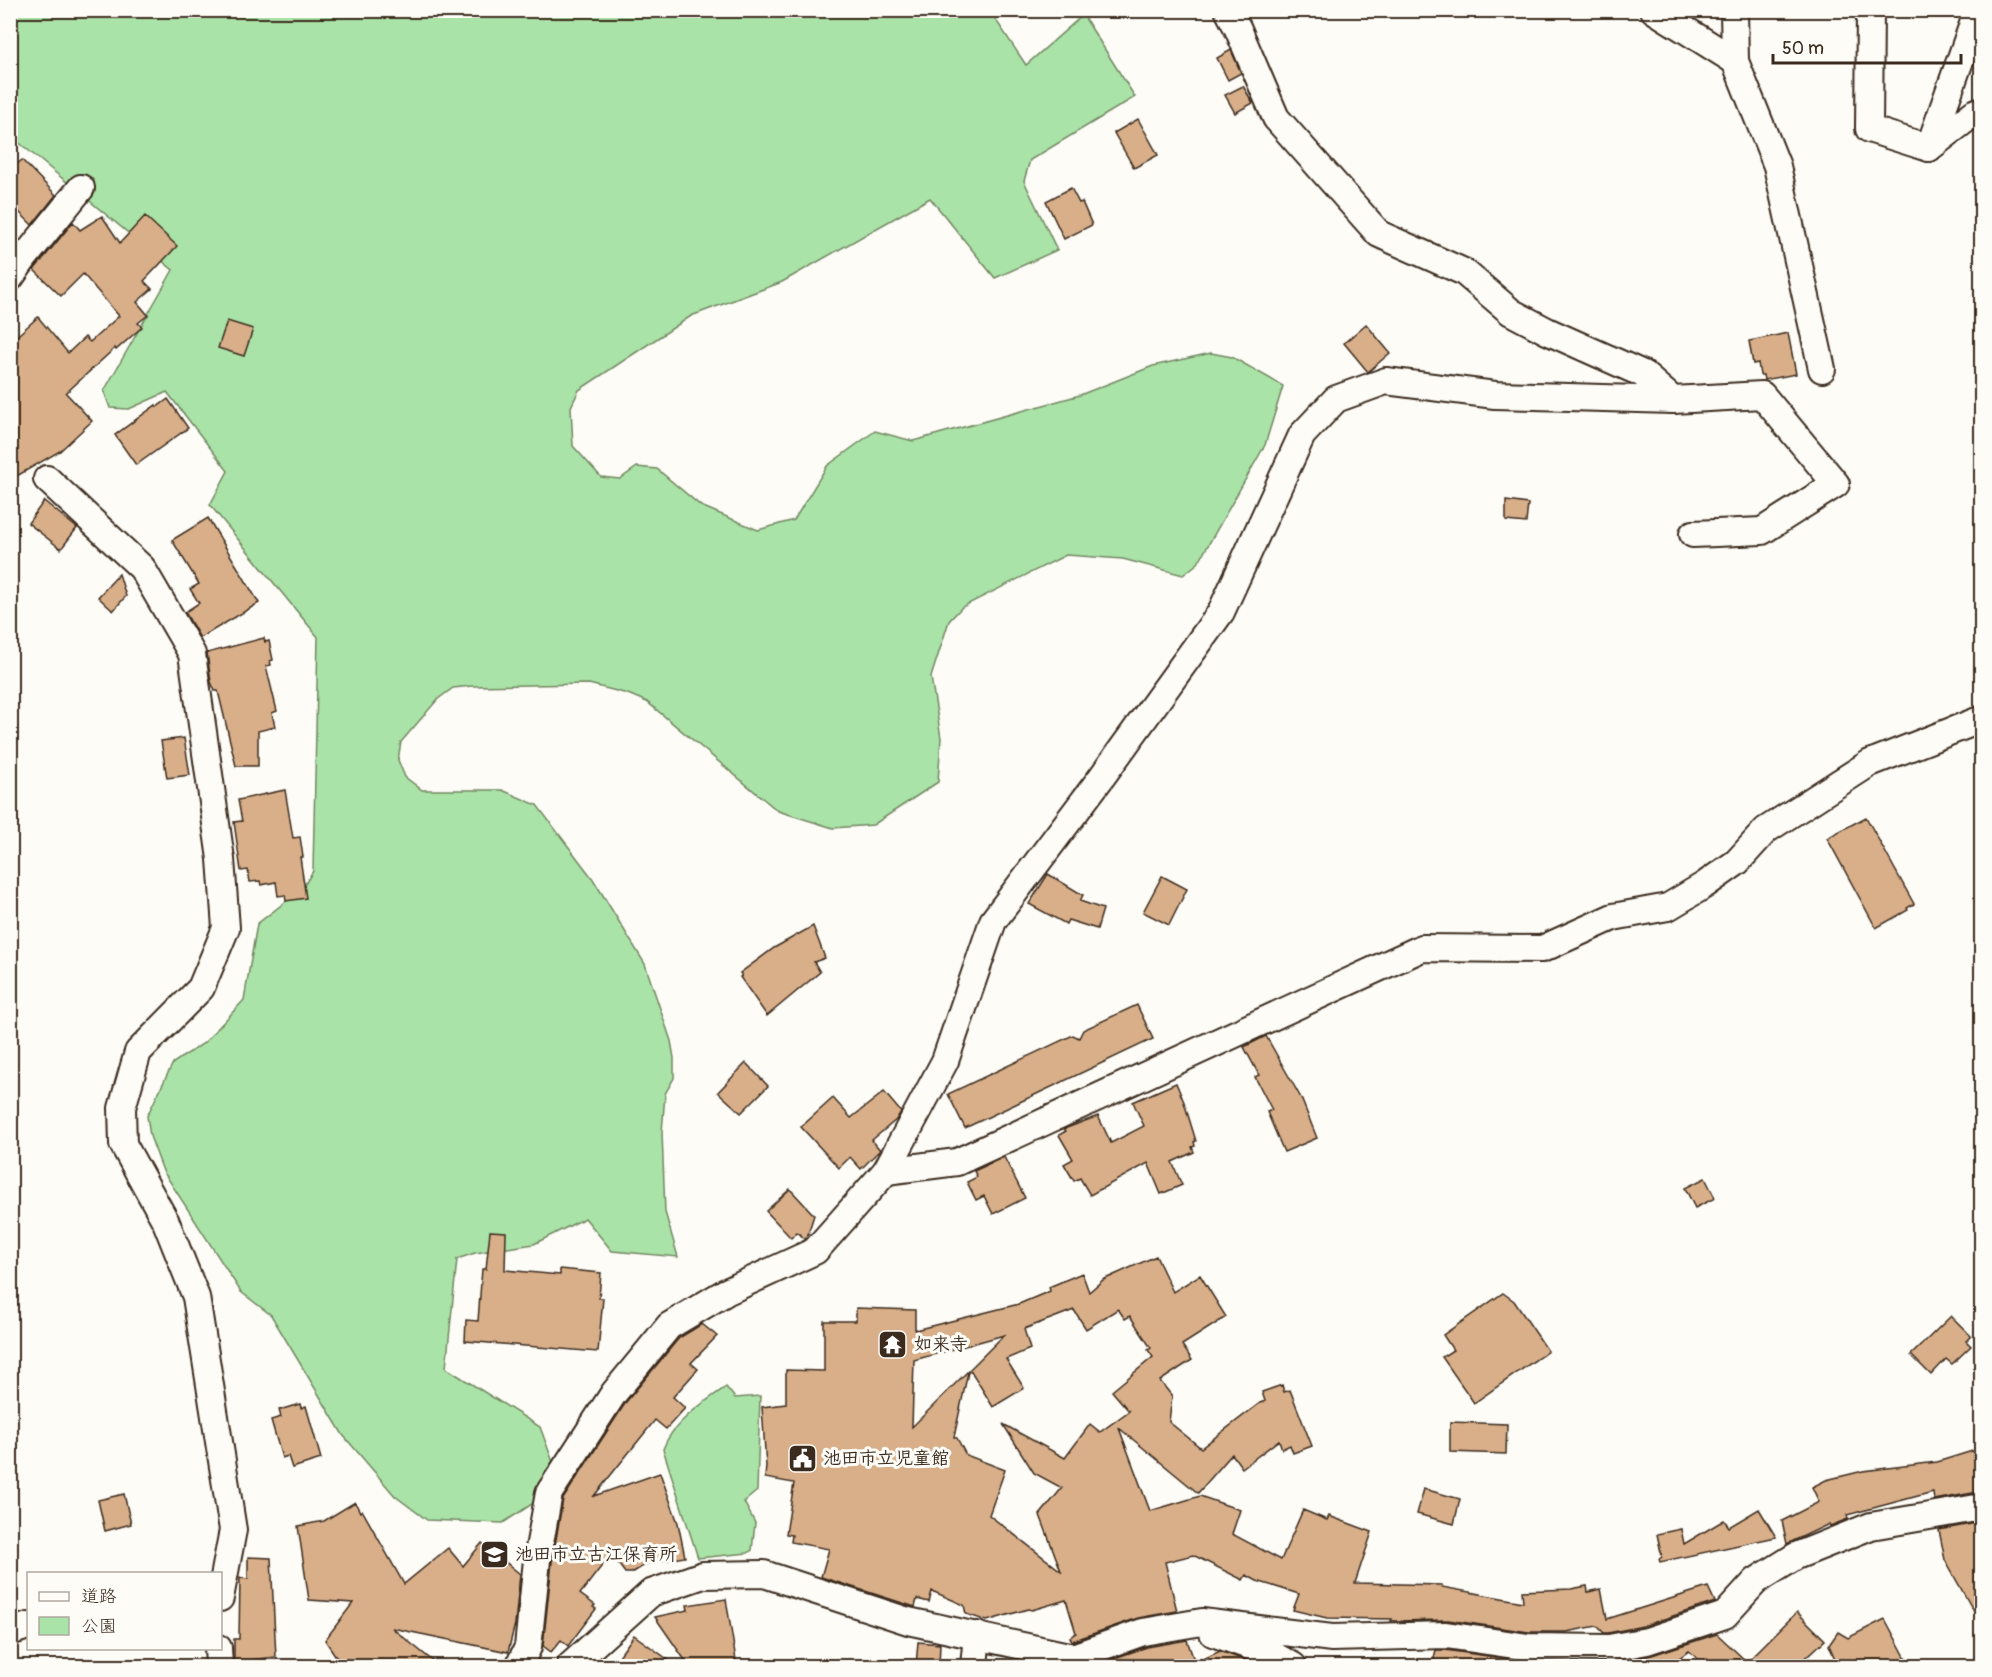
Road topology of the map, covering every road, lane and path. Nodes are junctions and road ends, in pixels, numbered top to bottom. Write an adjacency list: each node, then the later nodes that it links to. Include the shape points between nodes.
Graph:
1 (1228, 10): 12 (street, via 1276,118 1379,234 1464,272 1511,312 1643,374)
2 (1654, 10): 6 (street)
3 (1734, 10): 6 (street)
4 (1870, 10): 8 (street, via 1869,129)
5 (1978, 10): 8 (street)
6 (1735, 61): 11 (street, via 1777,166)
7 (1982, 110): 8 (street, via 1974,112)
8 (1929, 148)
9 (81, 188): 10 (street)
10 (10, 278)
11 (1822, 369)
12 (1673, 400): 14 (street, via 1762,394 1836,484 1762,531); 16 (street, via 1495,395 1386,381 1336,399 1302,435 1221,612 993,921 945,1061)
13 (47, 478): 18 (street, via 141,568 192,654 221,860 226,928 201,988 138,1052 122,1108 123,1144 166,1222 196,1297 233,1530)
14 (1693, 534)
15 (1982, 720): 16 (street, via 1870,763 1766,830 1737,862 1668,907 1612,917 1542,949 1422,948 957,1162)
16 (886, 1171): 25 (street, via 815,1251 726,1292 669,1326 614,1393 549,1493 528,1647)
17 (1982, 1507): 19 (street, via 1871,1526 1796,1556 1756,1581 1725,1615 1647,1641 1609,1648 1528,1647 1446,1635 1332,1638)
18 (222, 1588)
19 (1202, 1622): 22 (street, via 1143,1632 1073,1657); 28 (street, via 1212,1633)
20 (27, 1626): 21 (street)
21 (10, 1632)
22 (977, 1635): 26 (street, via 908,1621 764,1574 703,1575 651,1593); 27 (street)
23 (218, 1650): 24 (street)
24 (219, 1666)
25 (519, 1666)
26 (570, 1666)
27 (974, 1666)
28 (1293, 1666)

